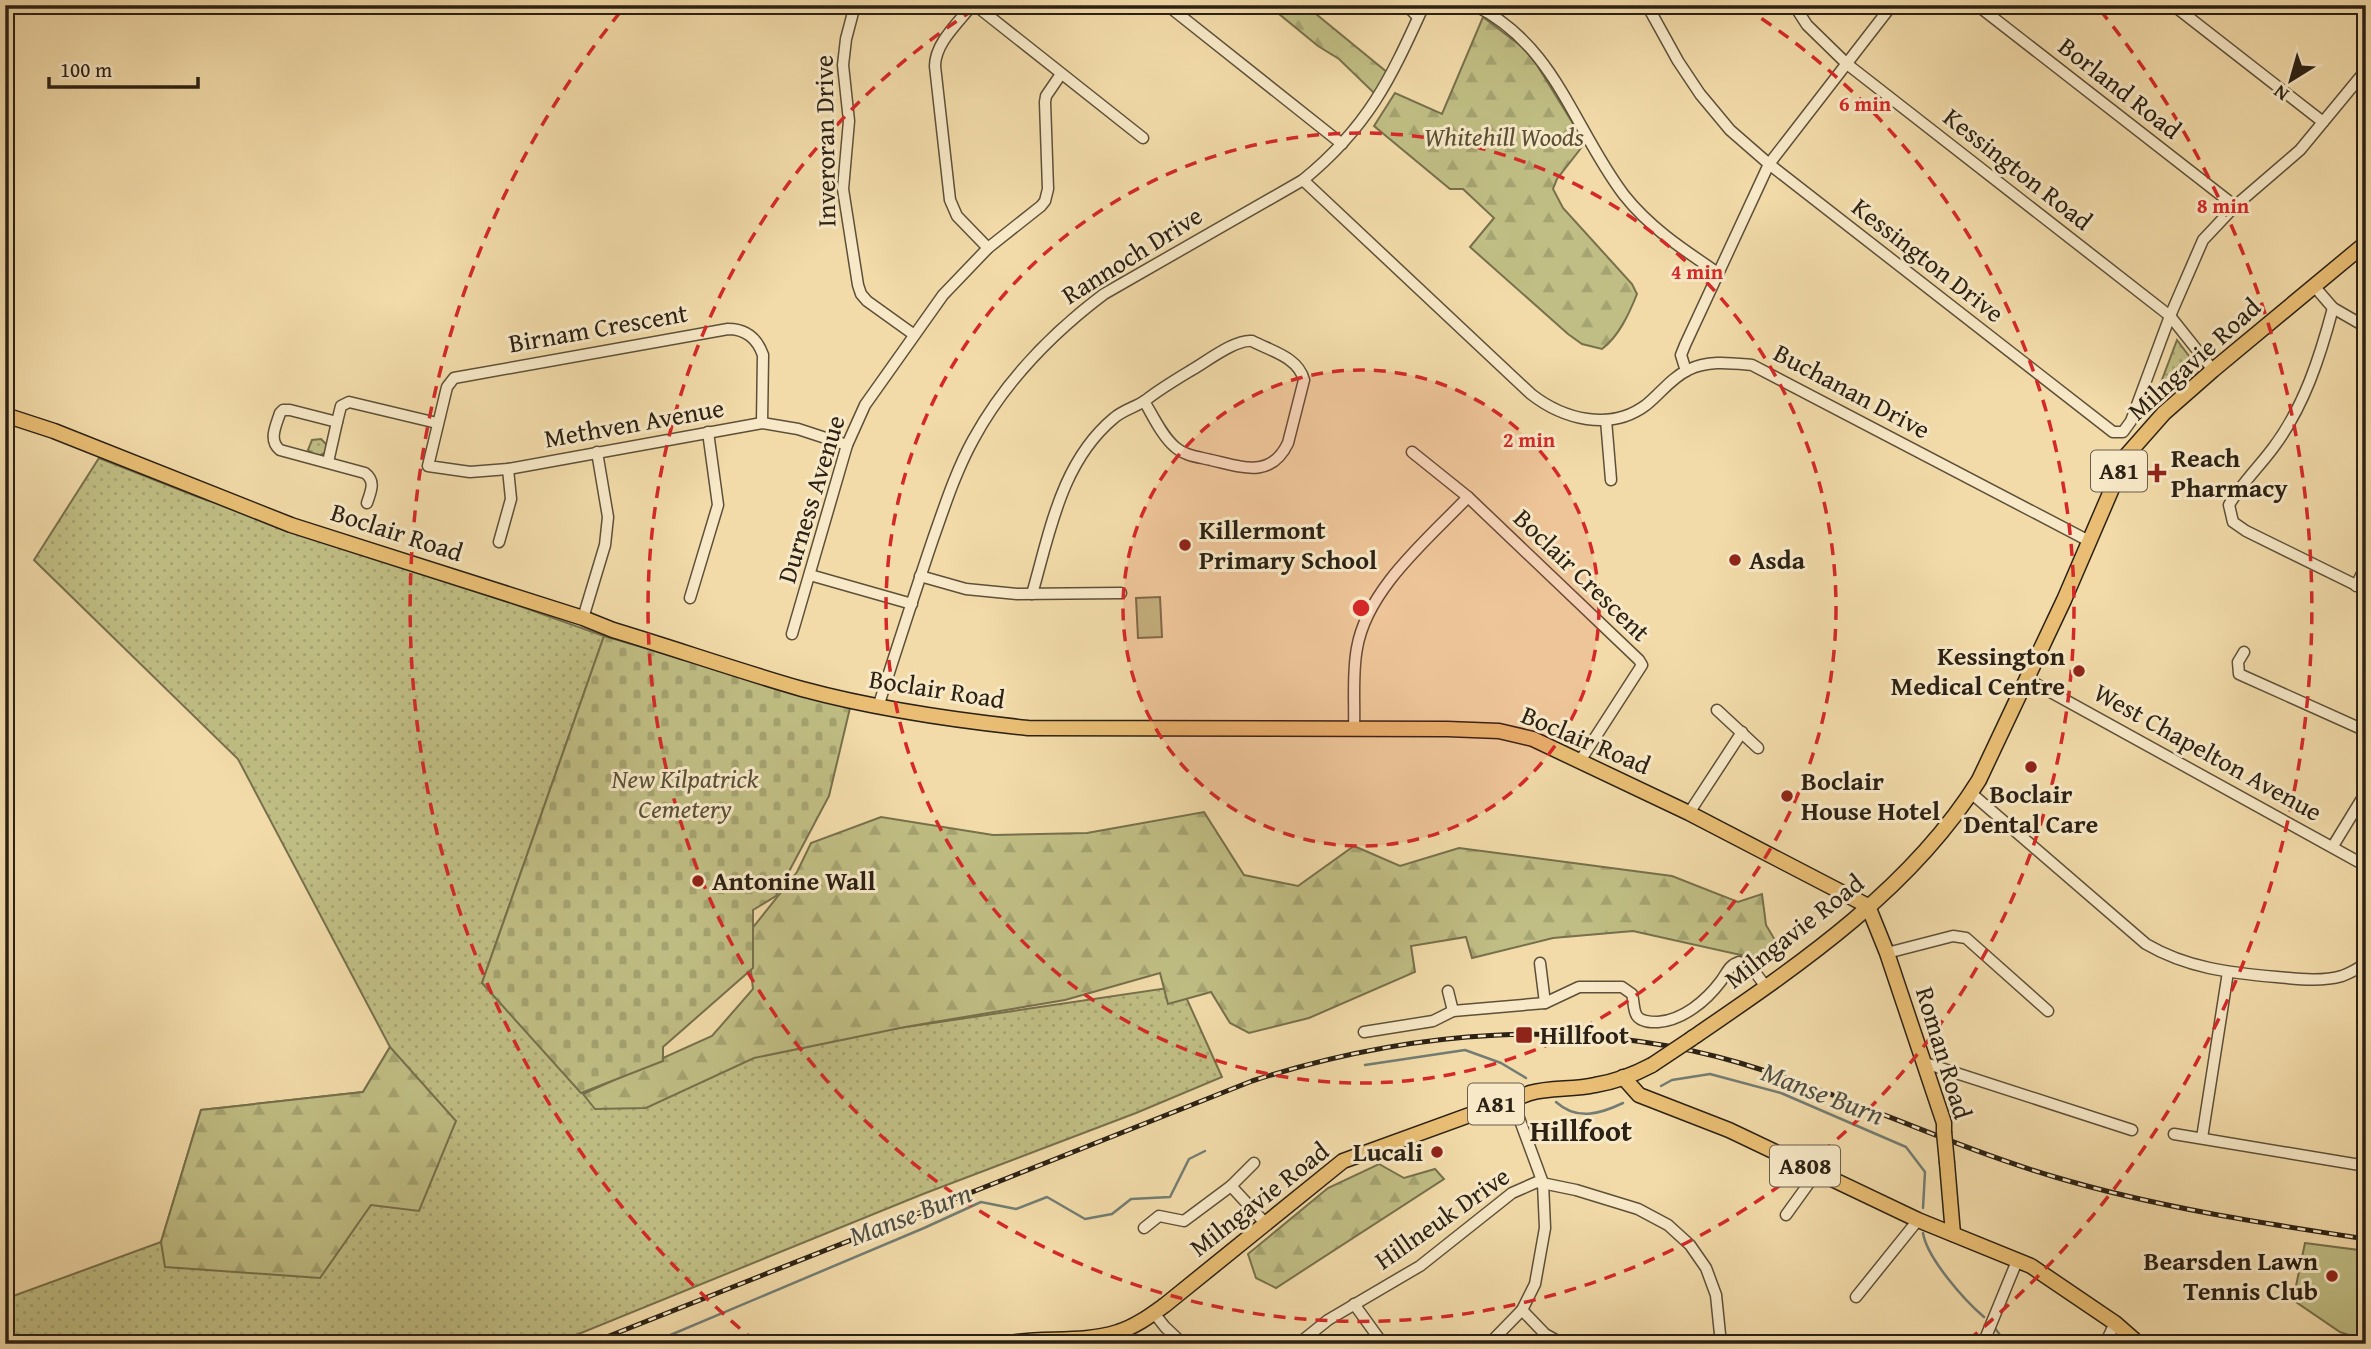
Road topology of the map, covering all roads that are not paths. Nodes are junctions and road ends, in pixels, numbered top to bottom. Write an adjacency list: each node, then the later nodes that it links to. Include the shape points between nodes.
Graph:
1 (855, 5): 29 (street, Inveroran Drive, via 843,65 849,121 844,189 858,285 867,301)
2 (974, 5): 15 (street); 23 (street, via 939,49 935,66 950,200 957,216)
3 (1167, 5): 18 (street)
4 (1406, 5): 12 (street)
5 (1424, 5): 12 (street, Rannoch Drive)
6 (1474, 5): 24 (street, via 1502,22 1549,69 1636,210 1669,240)
7 (1647, 5): 19 (street, Kessington Drive, via 1700,94 1730,130)
8 (1794, 5): 13 (street, Kessington Road, via 1807,25)
9 (1892, 5): 13 (street)
10 (1977, 5): 21 (street, Borland Road)
11 (2173, 5): 16 (street)
12 (1418, 16): 18 (street, Rannoch Drive, via 1380,96)
13 (1847, 64): 19 (street); 27 (street, Kessington Road)
14 (2366, 70): 16 (street)
15 (1061, 74): 17 (street); 23 (street, Durness Avenue, via 1045,102 1045,201)
16 (2323, 122): 21 (street, via 2300,150)
17 (1143, 138)
18 (1342, 144): 20 (street, Rannoch Drive)
19 (1769, 164): 24 (street); 27 (street, Kessington Drive, via 2113,432 2123,432 2131,421)
20 (1303, 180): 34 (street, Buchanan Drive, via 1531,394 1563,413); 52 (street, Rannoch Drive, via 1104,294 1036,352 972,441)
21 (2235, 206): 27 (street, via 2203,240)
22 (2366, 243): 25 (main road, Milngavie Road / A81)
23 (988, 248): 29 (street, Durness Avenue)
24 (1718, 273): 31 (street, via 1681,355)
25 (2314, 286): 26 (street); 30 (main road, Milngavie Road / A81)
26 (2333, 308): 28 (street); 53 (street, via 2295,414 2230,505 2234,522 2246,531)
27 (2170, 316): 30 (street, Kessington Road)
28 (2366, 327)
29 (913, 334): 39 (street, Durness Avenue, via 865,405)
30 (2213, 370): 48 (main road, Milngavie Road / A81, via 2164,413 2126,456)
31 (1686, 371): 34 (street, Buchanan Drive, via 1644,406); 48 (street, Buchanan Drive, via 1723,362 1752,365)
32 (1144, 401): 32 (street, via 1247,341 1294,362 1304,380 1283,453 1256,469 1184,453 1166,437); 55 (street, via 1102,429 1071,471)
33 (5, 415): 58 (main road, Boclair Road, via 291,524)
34 (1606, 419): 45 (street)
35 (337, 422): 36 (street, via 341,407 349,402); 42 (street); 42 (street, via 282,410 273,438 280,450)
36 (437, 423): 37 (street, Birnam Crescent, via 447,387 460,376 738,329 753,337 763,355); 43 (street, Birnam Crescent)
37 (762, 423): 38 (street, Methven Avenue); 39 (street, Methven Avenue)
38 (708, 432): 40 (street, Methven Avenue); 56 (street, via 718,505)
39 (847, 445): 51 (street, Durness Avenue)
40 (597, 452): 44 (street, Methven Avenue); 58 (street, via 608,517 605,545)
41 (1412, 452): 46 (street, Boclair Crescent)
42 (328, 462): 47 (street, via 371,477)
43 (428, 466): 44 (street, Methven Avenue, via 470,472)
44 (508, 469): 49 (street, via 511,499)
45 (1611, 480)
46 (1468, 497): 64 (street, via 1385,585 1371,606 1356,650); 68 (street, Boclair Crescent, via 1642,665)
47 (368, 503)
48 (2089, 541): 61 (main road, Milngavie Road / A81)
49 (499, 542)
50 (2366, 565): 53 (street)
51 (810, 575): 57 (street); 59 (street, Durness Avenue)
52 (920, 576): 55 (street, via 966,589); 57 (street, Rannoch Drive)
53 (2361, 588)
54 (1121, 593): 55 (street)
55 (1032, 594)
56 (690, 598)
57 (912, 604): 62 (street, Rannoch Drive)
58 (583, 618): 62 (main road, Boclair Road, via 803,689)
59 (792, 634)
60 (2244, 652): 65 (street, via 2238,662 2239,674)
61 (2027, 679): 69 (main road, Milngavie Road / A81); 72 (street, West Chapelton Avenue)
62 (878, 707): 64 (main road, Boclair Road, via 1028,728)
63 (1717, 710): 66 (street)
64 (1354, 729): 68 (main road, Boclair Road, via 1510,732)
65 (2366, 731)
66 (1742, 732): 67 (street); 71 (street)
67 (1758, 748)
68 (1580, 761): 71 (main road, Boclair Road)
69 (1971, 793): 74 (main road, Milngavie Road / A81, via 1934,843); 78 (street, via 2146,944 2178,960)
70 (2366, 793): 72 (street)
71 (1689, 813): 74 (main road, Boclair Road)
72 (2333, 846): 73 (street, West Chapelton Avenue)
73 (2366, 866)
74 (1868, 906): 75 (main road, Roman Road); 79 (main road, Milngavie Road / A81)
75 (1887, 953): 83 (street, via 1961,936); 85 (main road, Roman Road)
76 (1540, 963): 81 (street)
77 (2366, 963): 78 (street, via 2317,980)
78 (2228, 972): 92 (street)
79 (1766, 987): 81 (street, via 1752,968 1739,962 1731,964 1710,995 1672,1020 1641,1020 1632,995 1622,987 1579,987); 86 (main road, Milngavie Road / A81, bridge)
80 (1448, 992): 82 (street)
81 (1545, 1003): 82 (street)
82 (1452, 1011): 84 (street, via 1433,1021)
83 (2049, 1011)
84 (1364, 1032)
85 (1922, 1062): 90 (street); 102 (main road, Roman Road, bridge, via 1944,1123)
86 (1647, 1067): 87 (main road, Milngavie Road / A81); 89 (main road, via 1647,1088)
87 (1623, 1077): 88 (main road, Milngavie Road / A81); 89 (main road, A808, via 1639,1095)
88 (1511, 1099): 96 (street); 100 (main road, Milngavie Road / A81, via 1343,1161)
89 (1656, 1101): 95 (main road, A808)
90 (2132, 1130)
91 (2174, 1134): 92 (street)
92 (2202, 1138): 94 (street)
93 (1254, 1163): 97 (street)
94 (2366, 1166)
95 (1817, 1172): 98 (street); 99 (main road, A808)
96 (1543, 1183): 105 (street, Hillneuk Drive, via 1513,1193 1420,1266); 106 (street, via 1542,1254); 115 (street, via 1637,1209 1668,1225 1706,1268 1716,1295)
97 (1231, 1186): 100 (street); 101 (street, via 1184,1221 1159,1216)
98 (1786, 1215)
99 (1918, 1220): 102 (main road, A808); 104 (street)
100 (1265, 1223): 107 (main road, Milngavie Road / A81)
101 (1144, 1228)
102 (1953, 1234): 103 (main road, A808)
103 (2017, 1261): 108 (main road, A808); 116 (street)
104 (1856, 1297)
105 (1354, 1304): 111 (street, Hillneuk Drive); 112 (street)
106 (1522, 1310): 113 (street); 114 (street, via 1545,1334)
107 (1154, 1313): 109 (main road, Milngavie Road / A81, via 1119,1332 1097,1337); 110 (street)
108 (2115, 1323): 117 (street); 118 (main road, A808)
109 (1003, 1344)
110 (1183, 1344)
111 (1298, 1344)
112 (1384, 1344)
113 (1489, 1344)
114 (1563, 1344)
115 (1721, 1344)
116 (1983, 1344)
117 (2105, 1344)
118 (2139, 1344)

